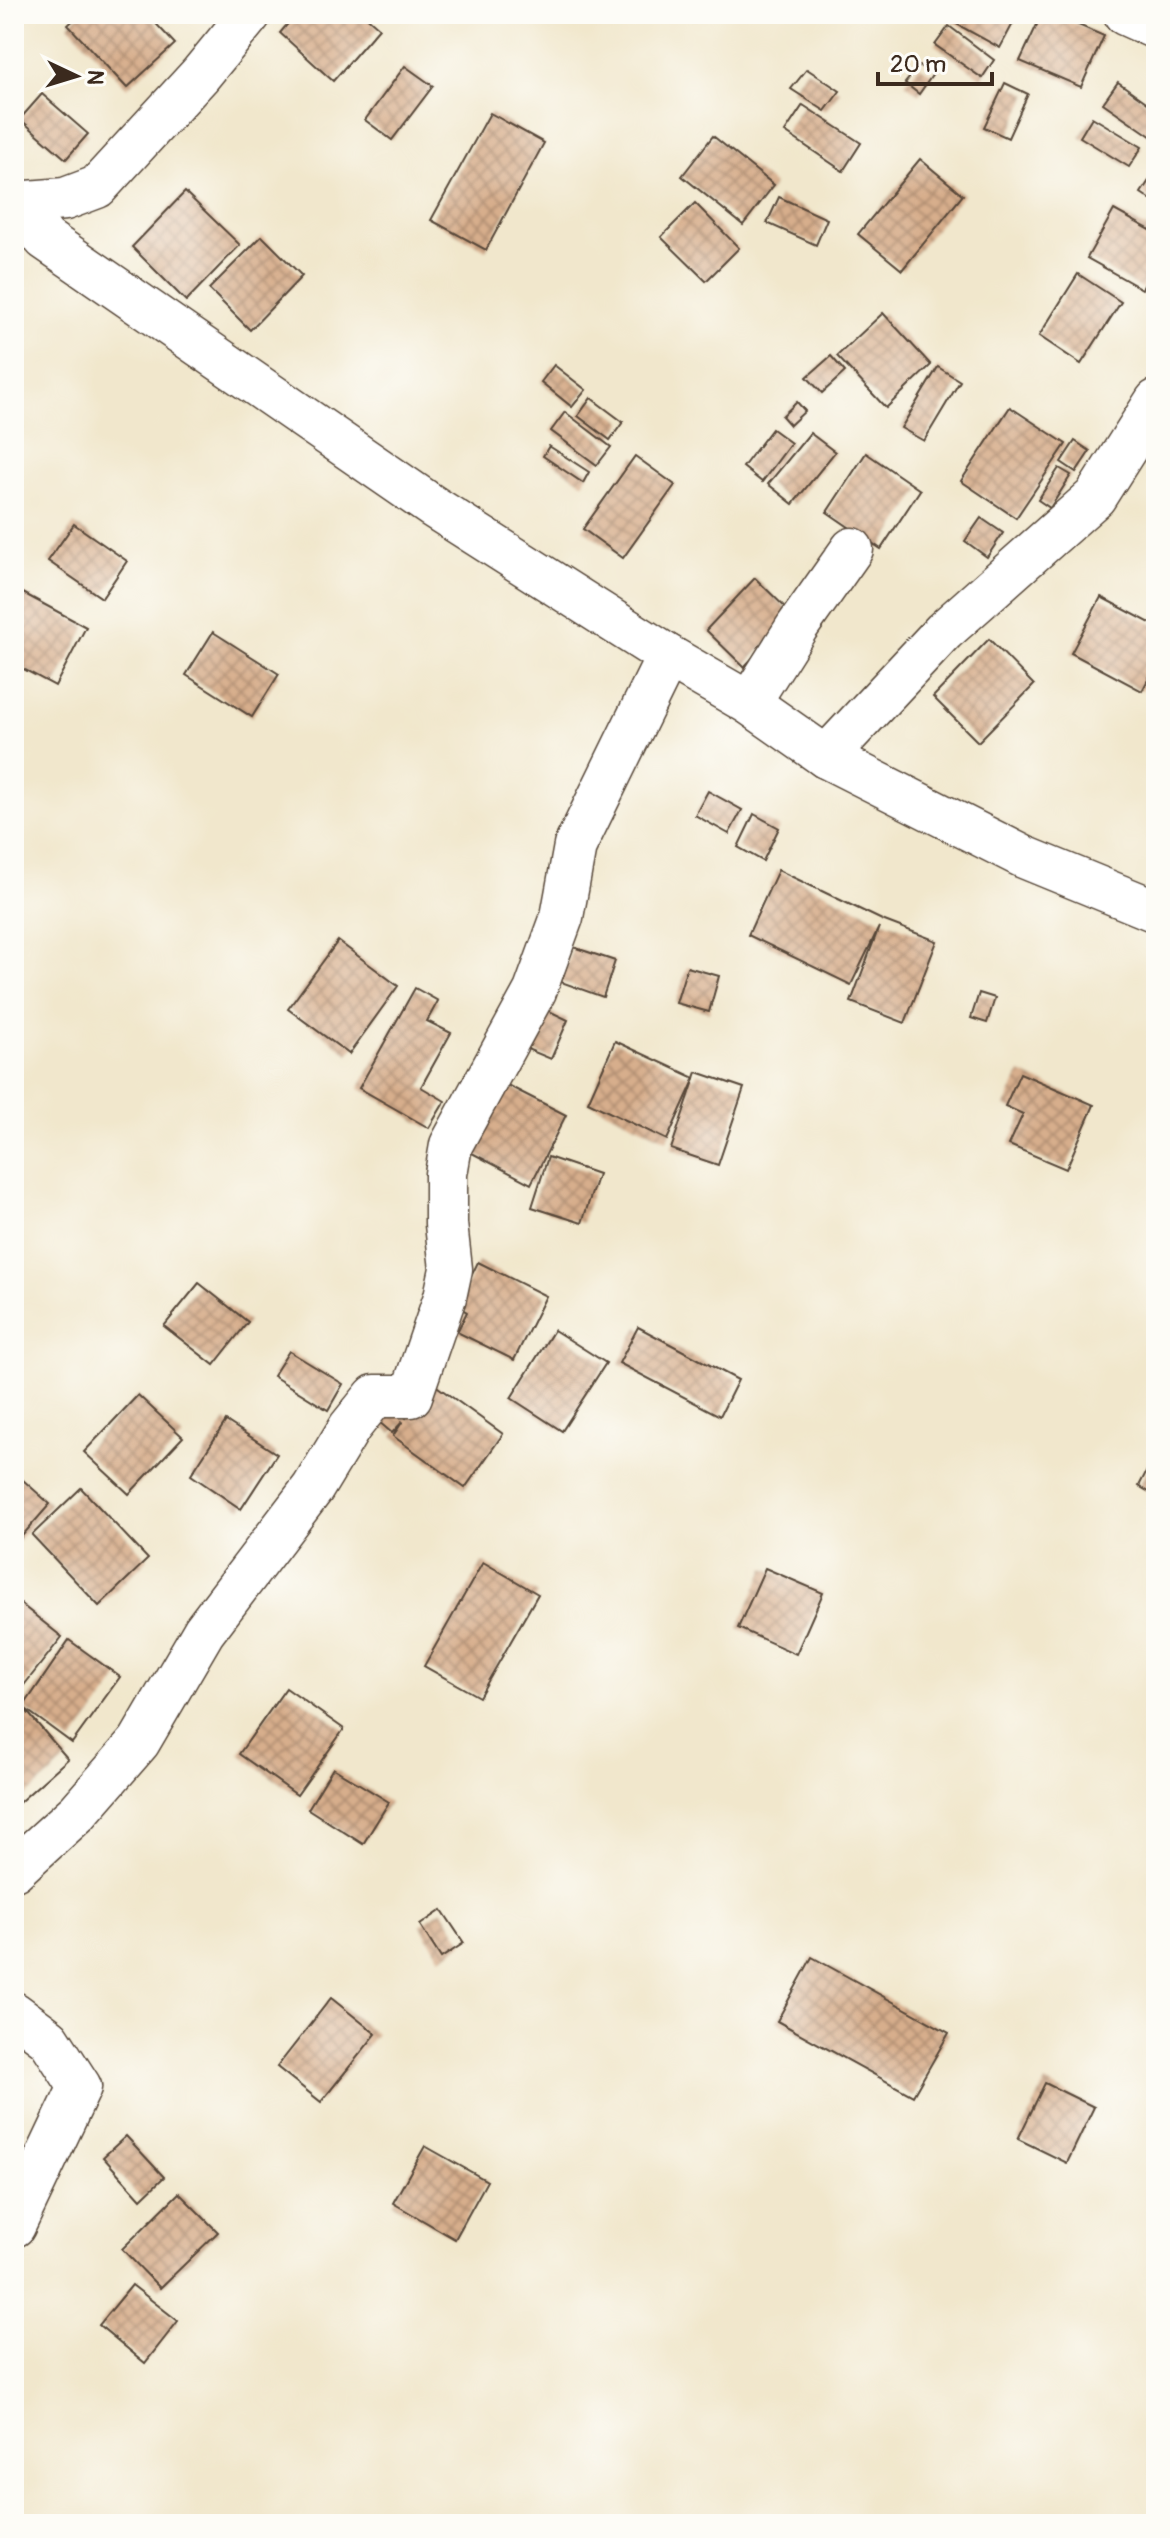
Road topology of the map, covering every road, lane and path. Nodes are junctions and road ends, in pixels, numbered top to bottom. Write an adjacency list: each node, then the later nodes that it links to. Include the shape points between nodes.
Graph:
1 (250, 14): 4 (street, via 97,187 65,199)
2 (1125, 14): 3 (street)
3 (1156, 28)
4 (16, 202): 7 (street, via 45,239 432,506)
5 (1156, 401): 9 (street, via 1095,497 944,631)
6 (852, 549): 8 (street)
7 (668, 656): 8 (street); 11 (street, via 575,846 562,917 535,991 451,1145 446,1174 451,1269 411,1396 375,1396 204,1631 139,1742 78,1812)
8 (749, 703): 9 (street)
9 (826, 757): 10 (street, via 1024,857)
10 (1156, 911)
11 (14, 1870)
12 (14, 2013): 13 (street, via 49,2039 80,2087)
13 (14, 2226)

